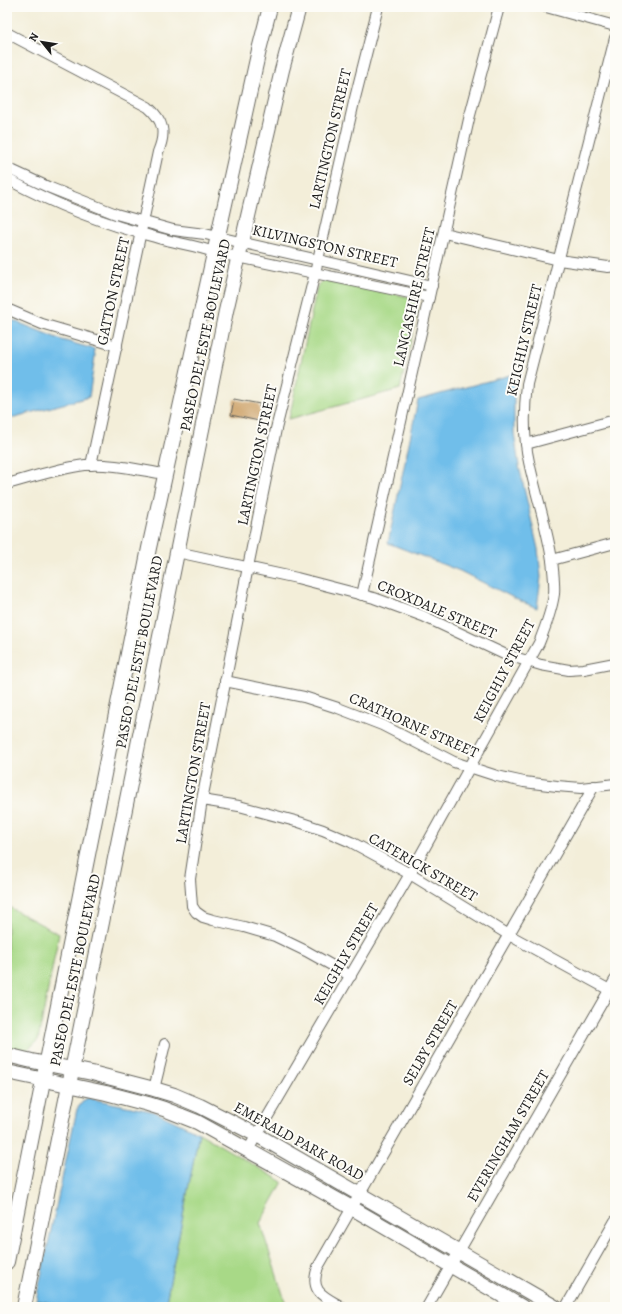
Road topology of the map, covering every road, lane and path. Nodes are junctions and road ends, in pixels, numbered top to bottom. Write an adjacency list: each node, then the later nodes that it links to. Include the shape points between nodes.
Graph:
1 (270, 7): 14 (main road, PASEO DEL ESTE BOULEVARD)
2 (299, 7): 15 (main road, PASEO DEL ESTE BOULEVARD)
3 (378, 7): 18 (street, LARTINGTON STREET)
4 (499, 7): 13 (street, LANCASHIRE STREET)
5 (546, 7): 6 (street)
6 (615, 26)
7 (7, 33): 11 (street, GATTON STREET, via 148,107 156,114 161,123 162,143)
8 (615, 38): 19 (street, KEIGHLY STREET)
9 (7, 168): 11 (street, KILVINGSTON STREET, via 71,197)
10 (7, 179): 12 (street, KILVINGSTON STREET, via 89,216)
11 (143, 222): 12 (street, GATTON STREET); 14 (street, KILVINGSTON STREET)
12 (141, 233): 16 (street, KILVINGSTON STREET); 25 (street, GATTON STREET)
13 (444, 233): 19 (street); 22 (street, LANCASHIRE STREET)
14 (218, 237): 15 (street, KILVINGSTON STREET); 16 (main road, PASEO DEL ESTE BOULEVARD)
15 (242, 242): 17 (main road, PASEO DEL ESTE BOULEVARD); 18 (street, KILVINGSTON STREET)
16 (214, 252): 17 (street, KILVINGSTON STREET); 29 (main road, PASEO DEL ESTE BOULEVARD)
17 (239, 257): 21 (street, KILVINGSTON STREET); 32 (main road, PASEO DEL ESTE BOULEVARD)
18 (318, 260): 21 (street, LARTINGTON STREET); 22 (street, KILVINGSTON STREET)
19 (559, 260): 20 (street); 27 (street, KEIGHLY STREET, via 527,384 524,410)
20 (615, 266)
21 (315, 273): 23 (street, KILVINGSTON STREET); 34 (street, LARTINGTON STREET, via 276,430)
22 (432, 286): 23 (street, LANCASHIRE STREET)
23 (429, 297): 35 (street, LANCASHIRE STREET)
24 (7, 309): 25 (street, via 42,324)
25 (117, 346): 28 (street, GATTON STREET)
26 (615, 420): 27 (street)
27 (526, 444): 33 (street, KEIGHLY STREET)
28 (91, 465): 29 (street); 30 (street, via 67,467)
29 (165, 474): 50 (main road, PASEO DEL ESTE BOULEVARD, via 148,548)
30 (7, 484)
31 (615, 543): 33 (street)
32 (177, 552): 34 (street, CROXDALE STREET); 51 (main road, PASEO DEL ESTE BOULEVARD)
33 (552, 560): 36 (street, KEIGHLY STREET, via 554,594 545,628)
34 (248, 566): 35 (street, CROXDALE STREET); 38 (street, LARTINGTON STREET)
35 (362, 595): 36 (street, CROXDALE STREET, via 423,616 494,650)
36 (528, 662): 37 (street, CROXDALE STREET, via 569,670); 39 (street, KEIGHLY STREET)
37 (615, 663)
38 (225, 681): 39 (street, CRATHORNE STREET, via 304,697 338,708 382,725 454,762); 42 (street, LARTINGTON STREET)
39 (470, 767): 41 (street, CRATHORNE STREET, via 524,782 575,787); 43 (street, KEIGHLY STREET)
40 (615, 784): 41 (street, CRATHORNE STREET)
41 (594, 786): 44 (street, SELBY STREET)
42 (202, 800): 43 (street, CATERICK STREET, via 265,812 323,830); 45 (street, LARTINGTON STREET, via 190,879 192,906 196,912 203,917 275,936)
43 (410, 874): 44 (street, CATERICK STREET); 45 (street, KEIGHLY STREET)
44 (509, 935): 47 (street, CATERICK STREET); 58 (street, SELBY STREET)
45 (351, 976): 56 (street, KEIGHLY STREET)
46 (615, 980): 47 (street, EVERINGHAM STREET)
47 (612, 992): 61 (street, EVERINGHAM STREET)
48 (165, 1044): 55 (street)
49 (7, 1054): 50 (main road, EMERALD PARK ROAD)
50 (46, 1064): 51 (main road, EMERALD PARK ROAD); 53 (main road, PASEO DEL ESTE BOULEVARD)
51 (72, 1069): 54 (main road, PASEO DEL ESTE BOULEVARD); 55 (main road, EMERALD PARK ROAD)
52 (7, 1072): 53 (main road)
53 (43, 1079): 54 (main road); 62 (main road, PASEO DEL ESTE BOULEVARD)
54 (68, 1085): 57 (main road, via 164,1109 197,1122); 64 (main road, PASEO DEL ESTE BOULEVARD)
55 (154, 1089): 56 (main road, EMERALD PARK ROAD, via 174,1095)
56 (257, 1135): 57 (street, KEIGHLY STREET); 58 (main road, EMERALD PARK ROAD)
57 (248, 1150): 59 (main road)
58 (360, 1195): 59 (street, SELBY STREET); 61 (main road, EMERALD PARK ROAD)
59 (352, 1208): 63 (main road); 65 (street, SELBY STREET, via 318,1267 314,1285 326,1298)
60 (615, 1221): 69 (street)
61 (459, 1252): 63 (street, EVERINGHAM STREET); 68 (main road, EMERALD PARK ROAD)
62 (7, 1262)
63 (451, 1266): 66 (street, EVERINGHAM STREET); 67 (main road)
64 (24, 1307)
65 (342, 1307)
66 (428, 1307)
67 (522, 1307)
68 (555, 1307)
69 (566, 1307)

